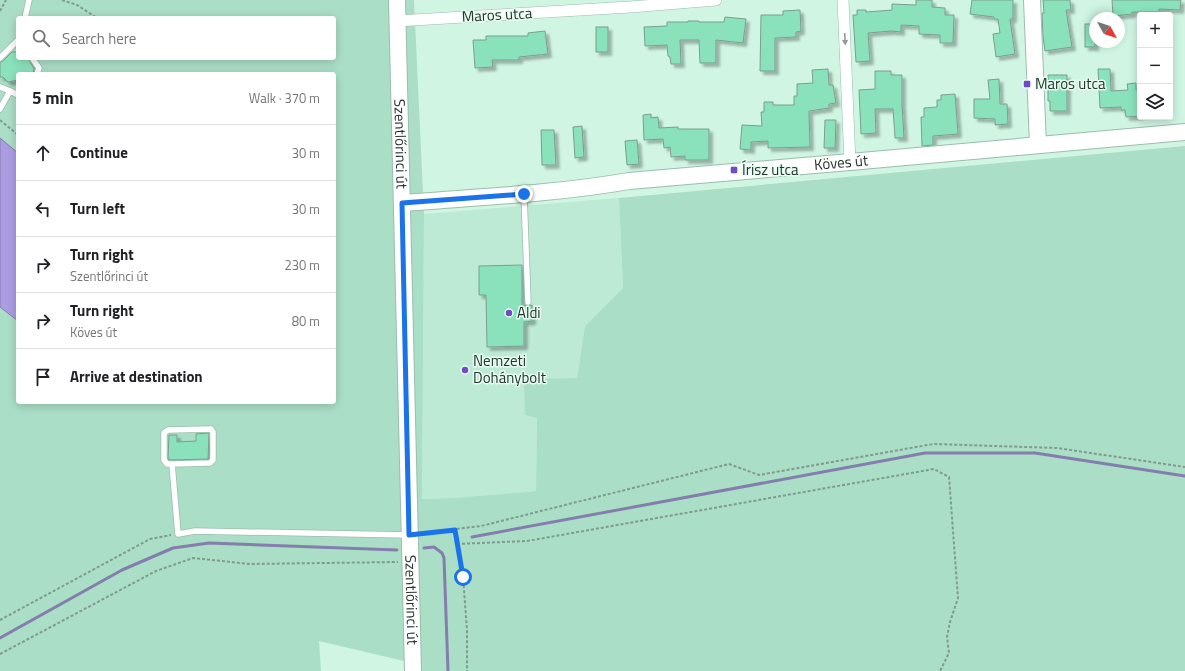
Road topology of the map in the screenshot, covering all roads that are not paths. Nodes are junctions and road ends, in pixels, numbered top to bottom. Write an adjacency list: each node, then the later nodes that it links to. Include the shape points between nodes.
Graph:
1 (29, 0): 6 (lane)
2 (397, 0): 7 (street, Szentlőrinci út)
3 (716, 0): 7 (street, Maros utca)
4 (843, 0): 18 (street, one-way to 18)
5 (1032, 0): 17 (street)
6 (25, 16)
7 (397, 21): 20 (street, Szentlőrinci út)
8 (16, 42): 9 (lane)
9 (0, 58)
10 (33, 60): 11 (lane, via 39,68)
11 (38, 72)
12 (0, 87): 13 (lane)
13 (10, 91): 14 (lane); 15 (lane)
14 (16, 94)
15 (0, 109)
16 (1185, 132): 17 (street, Köves út)
17 (1038, 145): 18 (street, Köves út)
18 (850, 162): 19 (street, Köves út, via 629,181)
19 (524, 194): 20 (street, Köves út); 21 (lane)
20 (402, 203): 23 (street, Szentlőrinci út)
21 (528, 302)
22 (172, 464): 22 (lane, via 167,464 164,460 164,433 168,430 211,429 213,460 210,463); 23 (lane, via 178,534 195,531)
23 (409, 535): 24 (street, Szentlőrinci út)
24 (413, 671)

